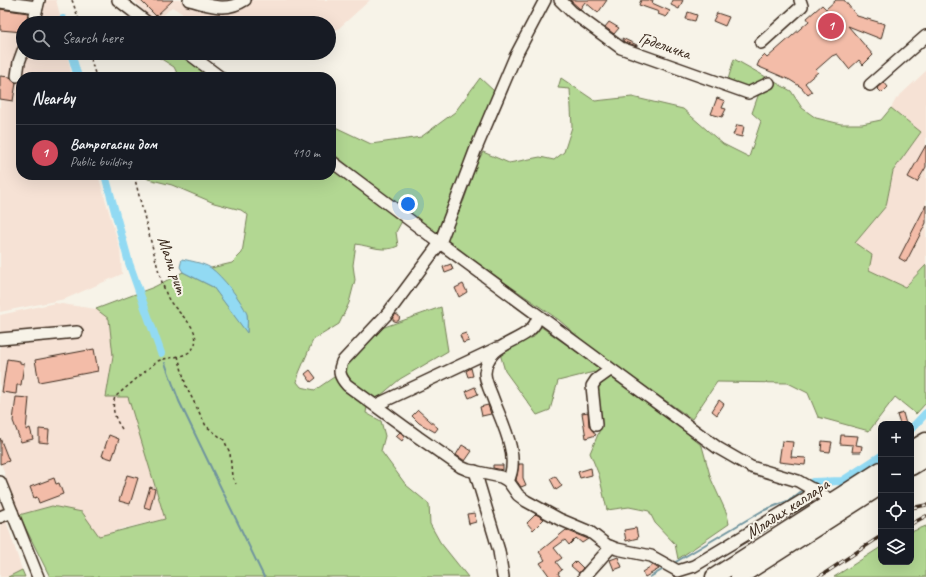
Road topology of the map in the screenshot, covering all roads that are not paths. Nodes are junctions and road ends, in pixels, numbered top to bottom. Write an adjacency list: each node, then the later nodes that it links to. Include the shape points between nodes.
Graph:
1 (118, 0): 10 (street)
2 (188, 0): 3 (street, via 222,8 236,6)
3 (245, 0)
4 (545, 0): 20 (street, via 515,58)
5 (560, 0): 17 (street, Грделичка, via 572,12 622,48 748,93)
6 (800, 0): 12 (street, via 802,6)
7 (0, 2): 8 (street)
8 (38, 4): 9 (street)
9 (35, 16)
10 (139, 16)
11 (926, 36): 18 (street)
12 (761, 43)
13 (21, 60): 15 (street)
14 (197, 60): 16 (street)
15 (18, 72)
16 (213, 72)
17 (769, 83)
18 (870, 85)
19 (336, 165): 20 (street)
20 (440, 243): 21 (street); 26 (street, via 388,313 339,368 347,385)
21 (538, 316): 24 (street, via 533,329); 25 (street)
22 (77, 332): 23 (street)
23 (0, 339)
24 (501, 346): 26 (street); 34 (street, via 487,362 485,375 510,446 512,472)
25 (610, 370): 27 (street, via 592,386); 37 (street, via 727,454 751,467 798,481)
26 (376, 405): 32 (street, via 461,467)
27 (596, 425)
28 (926, 441): 29 (highway)
29 (914, 448)
30 (926, 458): 31 (highway)
31 (914, 465)
32 (475, 471): 34 (street); 43 (street, via 499,551)
33 (878, 472): 45 (highway, Младих каплара)
34 (508, 481): 41 (street, via 526,501 590,532)
35 (0, 482): 39 (street)
36 (878, 488): 46 (highway, Младих каплара)
37 (813, 489): 38 (street); 41 (street, via 800,502 685,570 671,568 651,556)
38 (829, 499)
39 (12, 512): 40 (street); 42 (street)
40 (0, 517)
41 (611, 546): 44 (street)
42 (38, 577)
43 (503, 577)
44 (584, 577)
45 (714, 577)
46 (739, 577)

